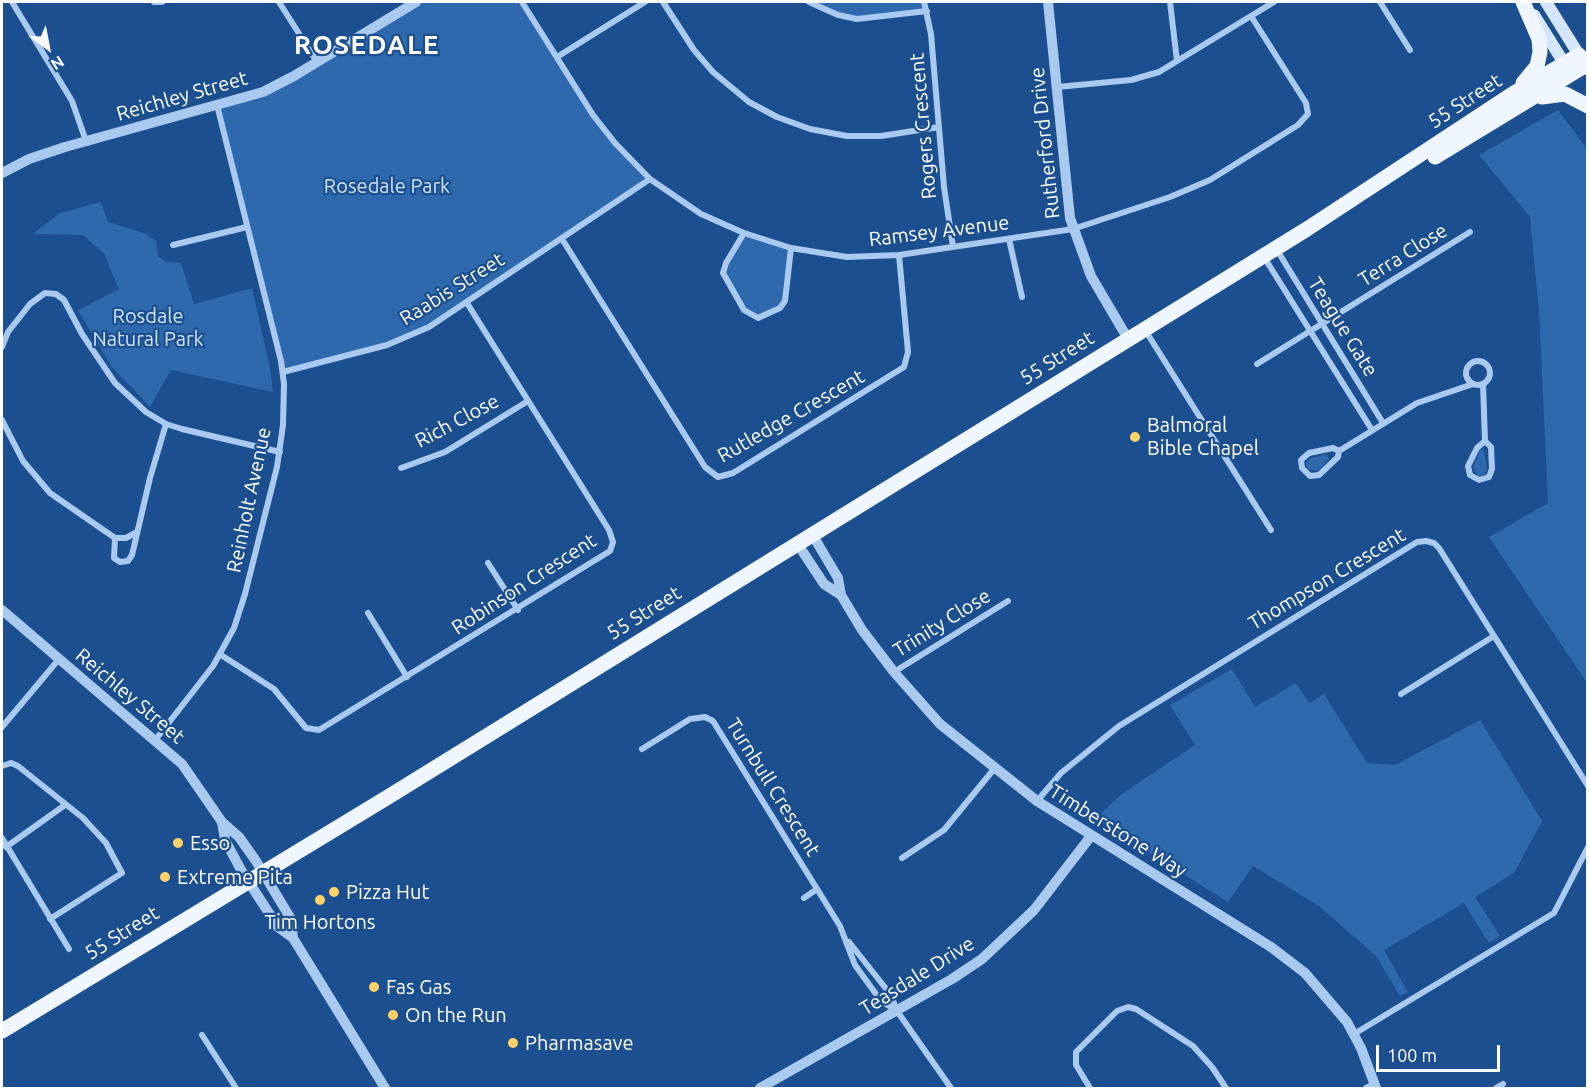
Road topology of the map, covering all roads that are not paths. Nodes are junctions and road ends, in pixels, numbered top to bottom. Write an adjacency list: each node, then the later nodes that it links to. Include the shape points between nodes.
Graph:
1 (12, 2): 32 (street, via 72,101)
2 (154, 2): 3 (street)
3 (162, 2)
4 (279, 2): 23 (street)
5 (415, 2): 23 (street, Reichley Street)
6 (522, 2): 20 (street, Ramsey Avenue)
7 (645, 2): 20 (street)
8 (663, 2): 31 (street, via 713,72 749,102 777,117 847,136 881,136)
9 (809, 2): 17 (street, via 857,19)
10 (924, 2): 17 (street, Rogers Crescent)
11 (1048, 2): 25 (street, Rutherford Drive)
12 (1170, 2): 21 (street)
13 (1274, 2): 18 (street)
14 (1380, 2): 19 (street)
15 (1524, 2): 24 (main road); 26 (main road, via 1539,39 1540,52 1537,66)
16 (1545, 2): 22 (main road)
17 (927, 11): 31 (street, Rogers Crescent)
18 (1251, 16): 21 (street); 36 (street, Ramsey Avenue, via 1306,103 1308,114 1303,121 1198,186)
19 (1410, 50)
20 (557, 57): 34 (street, Ramsey Avenue, via 602,128)
21 (1177, 61): 25 (street, via 1140,78)
22 (1585, 61): 24 (main road, 55 Street)
23 (317, 62): 29 (street, Reichley Street, via 272,88)
24 (1568, 68): 26 (main road, 55 Street); 27 (main road); 28 (main road, 55 Street)
25 (1057, 87): 36 (street, Rutherford Drive)
26 (1514, 93): 37 (main road, 55 Street)
27 (1587, 100)
28 (1527, 101): 30 (main road, via 1565,94); 37 (main road, 55 Street)
29 (217, 105): 32 (street, Reichley Street); 35 (street, Reinholt Avenue)
30 (1587, 106)
31 (939, 127): 43 (street, Rogers Crescent)
32 (86, 141): 33 (street, Reichley Street)
33 (3, 168)
34 (650, 179): 39 (street, Ramsey Avenue, via 692,208); 40 (street, Raabis Street)
35 (247, 226): 42 (street); 55 (street, Reinholt Avenue)
36 (1073, 229): 41 (street, Ramsey Avenue); 52 (street, Rutherford Drive, via 1095,285)
37 (1307, 229): 45 (main road, 55 Street)
38 (1470, 232): 49 (street, Terra Close)
39 (744, 233): 44 (street, Ramsey Avenue); 44 (street, via 723,273 744,310 758,318 785,302)
40 (562, 239): 46 (street, Rutledge Crescent, via 705,467 711,474 723,477 904,367 908,352); 48 (street, Raabis Street)
41 (1009, 239): 43 (street, Ramsey Avenue); 47 (street)
42 (173, 245)
43 (953, 247): 46 (street, Ramsey Avenue)
44 (791, 248): 46 (street, Ramsey Avenue, via 847,257)
45 (1270, 252): 49 (street, Teague Gate); 50 (main road, 55 Street); 51 (street, Teague Gate)
46 (899, 255)
47 (1022, 297)
48 (466, 303): 55 (street, Raabis Street, via 400,340); 58 (street, Robinson Crescent)
49 (1322, 324): 51 (street, Terra Close); 60 (street, Teague Gate)
50 (1144, 329): 52 (main road, 55 Street); 67 (street)
51 (1310, 331): 54 (street, Terra Close); 62 (street, Teague Gate)
52 (1128, 339): 69 (main road, 55 Street)
53 (2, 347): 61 (street, via 13,324 30,304 45,293 56,294 64,300 115,383)
54 (1257, 364)
55 (283, 372): 65 (street, Reinholt Avenue)
56 (1473, 384): 57 (street); 57 (street, via 1466,371 1478,361 1490,370); 60 (street, via 1429,397)
57 (1483, 384): 63 (street)
58 (528, 401): 66 (street, Rich Close, via 445,452); 76 (street, Robinson Crescent, via 613,542 604,557)
59 (2, 420): 70 (street, via 23,461 41,484)
60 (1383, 423): 62 (street)
61 (166, 424): 65 (street); 68 (street)
62 (1372, 430): 64 (street)
63 (1485, 441): 63 (street, via 1477,448 1468,468 1470,475 1479,480 1492,472 1491,447)
64 (1339, 451): 64 (street, via 1333,448 1309,453 1301,460 1302,468 1310,476 1319,475 1338,457)
65 (280, 452): 79 (street, Reinholt Avenue, via 241,609)
66 (401, 468)
67 (1271, 530)
68 (137, 532): 70 (street); 70 (street, via 132,555 125,562 114,558)
69 (812, 534): 71 (main road, 55 Street); 73 (street, Timberstone Way, via 838,578)
70 (115, 538)
71 (797, 543): 73 (street, Timberstone Way, via 825,584); 98 (main road, 55 Street)
72 (488, 563): 76 (street)
73 (841, 595): 81 (street, Timberstone Way)
74 (1008, 601): 81 (street, Trinity Close)
75 (2, 610): 80 (street, Reichley Street)
76 (518, 610): 82 (street, Robinson Crescent)
77 (368, 613): 82 (street)
78 (1494, 636): 83 (street); 89 (street, Thompson Crescent); 90 (street, Thompson Crescent, via 1437,545 1417,542 1119,726 1061,774)
79 (221, 655): 82 (street, Robinson Crescent, via 274,689 302,725 314,731); 85 (street, Reinholt Avenue)
80 (59, 659): 84 (street); 85 (street, Reichley Street)
81 (894, 672): 88 (street, Timberstone Way, via 940,724)
82 (407, 677)
83 (1401, 694)
84 (2, 728)
85 (156, 739): 92 (street, Reichley Street, via 191,775)
86 (642, 749): 100 (street, Turnbull Crescent, via 690,719 705,717 713,721)
87 (2, 766): 91 (street, via 18,766)
88 (994, 769): 90 (street, Timberstone Way); 97 (street, via 944,830)
89 (1587, 786)
90 (1036, 801): 93 (street, Timberstone Way)
91 (65, 805): 95 (street); 102 (street, via 106,843 122,873)
92 (222, 822): 98 (street, Reichley Street, via 239,837); 99 (street, Reichley Street, via 225,840)
93 (1091, 836): 106 (street, Teasdale Drive, via 1049,892 1007,937 952,979); 108 (street, Timberstone Way, via 1288,959 1330,1000)
94 (2, 838): 95 (street)
95 (6, 847): 102 (street)
96 (1587, 847): 108 (street, via 1554,913)
97 (902, 858)
98 (262, 872): 99 (main road, 55 Street); 103 (street, Reichley Street, via 291,919)
99 (248, 880): 103 (street, Reichley Street, via 278,927); 107 (main road, 55 Street)
100 (817, 890): 101 (street); 104 (street, Turnbull Crescent)
101 (804, 898)
102 (50, 919): 105 (street)
103 (293, 938): 113 (street)
104 (847, 940): 106 (street, Turnbull Crescent, via 891,994); 106 (street, Turnbull Crescent, via 861,974 881,1001)
105 (69, 949)
106 (897, 1011): 114 (street, Teasdale Drive); 115 (street)
107 (2, 1031)
108 (1354, 1034): 111 (street, Timberstone Way)
109 (202, 1035): 112 (street)
110 (1503, 1084): 118 (street)
111 (1372, 1087)
112 (236, 1089)
113 (385, 1089)
114 (760, 1089)
115 (951, 1089)
116 (1090, 1089): 117 (street, via 1076,1065 1076,1052 1118,1011 1128,1007 1193,1046)
117 (1226, 1089)
118 (1496, 1089)

